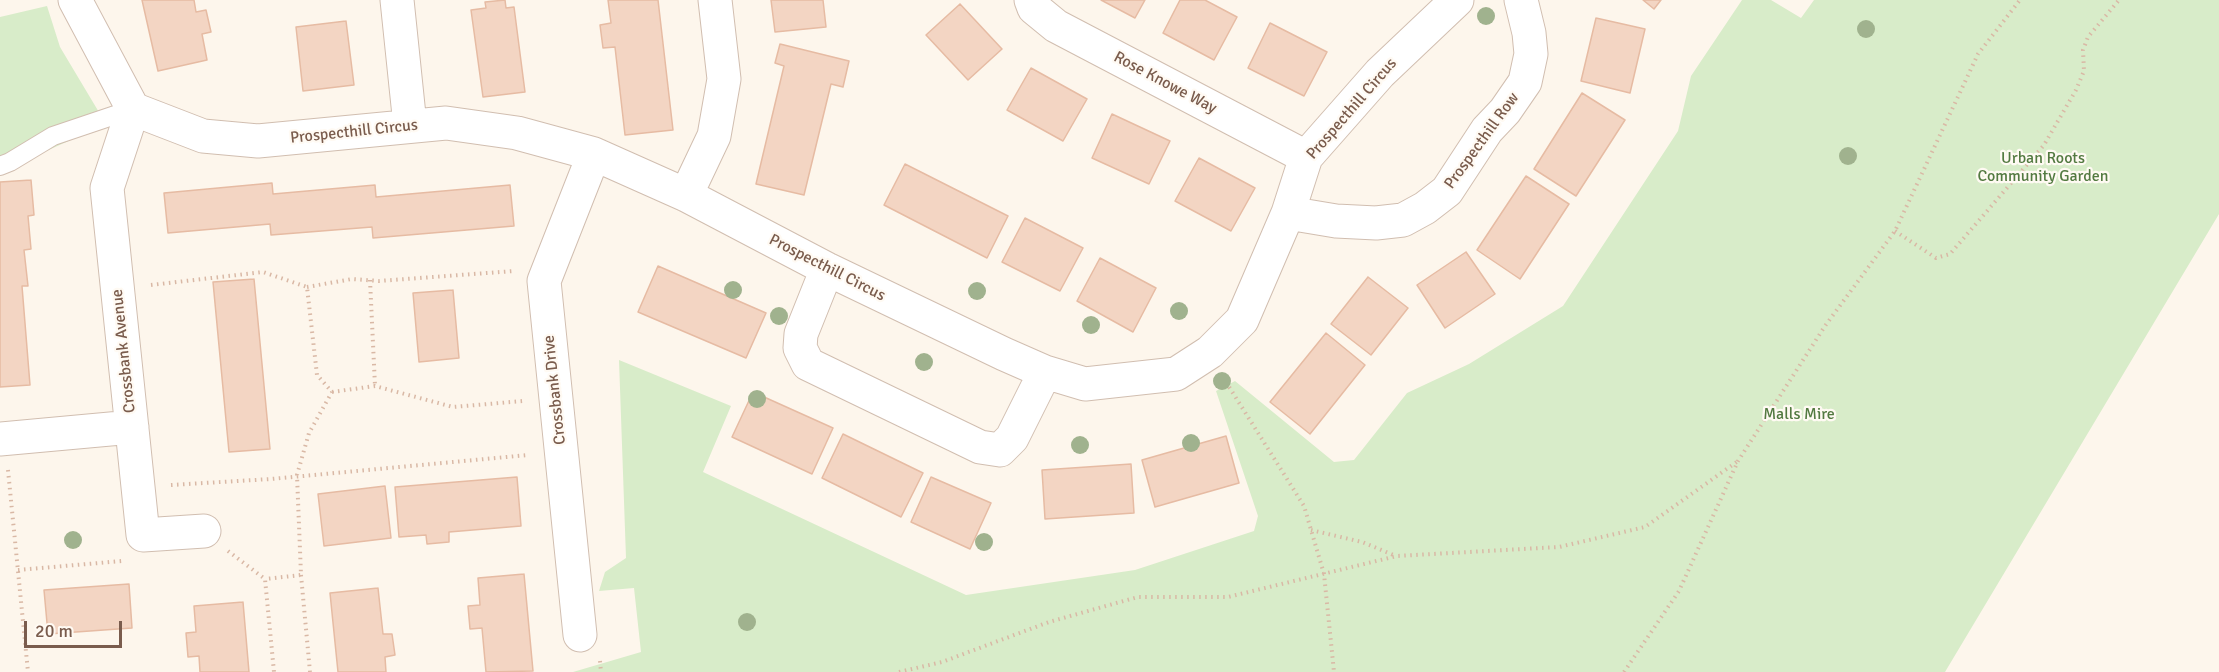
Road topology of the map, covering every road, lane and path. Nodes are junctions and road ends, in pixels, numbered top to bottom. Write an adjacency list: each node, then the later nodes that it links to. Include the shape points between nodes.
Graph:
1 (75, 0): 9 (street)
2 (398, 0): 10 (street)
3 (715, 0): 14 (street, via 724,79 714,136)
4 (1031, 0): 12 (street, Rose Knowe Way, via 1034,8 1056,27)
5 (1457, 0): 12 (street, Prospecthill Circus, via 1380,73)
6 (1521, 0): 15 (street, Prospecthill Row, via 1531,54 1525,82 1447,191 1403,220 1336,221)
7 (2020, 0): 16 (path, via 1978,54)
8 (2119, 0): 16 (path, via 2088,37 2083,50 2084,71 2044,145 1950,254 1936,258)
9 (133, 109): 10 (street, Prospecthill Circus, via 203,136 258,141); 13 (lane, via 53,136); 21 (street, Crossbank Avenue, via 107,188)
10 (410, 125): 11 (street, Prospecthill Circus, via 446,123 517,133)
11 (594, 154): 14 (street, Prospecthill Circus); 18 (street, Crossbank Drive)
12 (1306, 157): 15 (street, Prospecthill Circus)
13 (0, 166)
14 (686, 195): 17 (street, Prospecthill Circus)
15 (1288, 213): 22 (street, Prospecthill Circus, via 1242,320)
16 (1894, 231): 30 (path, via 1825,326)
17 (827, 269): 23 (street, Prospecthill Circus); 23 (street, via 801,334 800,348 808,364 980,447 1000,450 1012,438)
18 (548, 271): 19 (path); 26 (street, Crossbank Drive, via 544,281)
19 (370, 280): 20 (path); 24 (path)
20 (307, 287): 21 (path, via 263,272); 25 (path, via 317,375)
21 (118, 289): 27 (street, Crossbank Avenue)
22 (1210, 352): 23 (street, Prospecthill Circus, via 1176,374 1136,380 1085,384); 33 (path, via 1304,506)
23 (1045, 372)
24 (375, 386): 25 (path); 26 (path, via 453,407)
25 (332, 392): 31 (path, via 309,433)
26 (556, 399): 29 (street, Crossbank Drive)
27 (132, 427): 28 (street); 32 (street, Crossbank Avenue)
28 (3, 439): 37 (path)
29 (561, 452): 31 (path); 41 (street, Crossbank Drive)
30 (1738, 461): 36 (path, via 1645,527 1559,548); 47 (path, via 1679,591)
31 (297, 475): 32 (path); 39 (path)
32 (139, 487): 35 (street, Crossbank Avenue)
33 (1311, 530): 36 (path, via 1362,542); 38 (path)
34 (204, 531): 35 (street); 40 (path)
35 (143, 536): 37 (path, via 125,561)
36 (1396, 556): 38 (path)
37 (18, 570): 42 (path)
38 (1324, 573): 45 (path, via 1228,597 1138,597 1049,622 942,662); 46 (path)
39 (302, 575): 40 (path); 44 (path)
40 (266, 579): 43 (path)
41 (580, 635)
42 (28, 672)
43 (274, 672)
44 (310, 672)
45 (899, 672)
46 (1334, 672)
47 (1624, 672)

